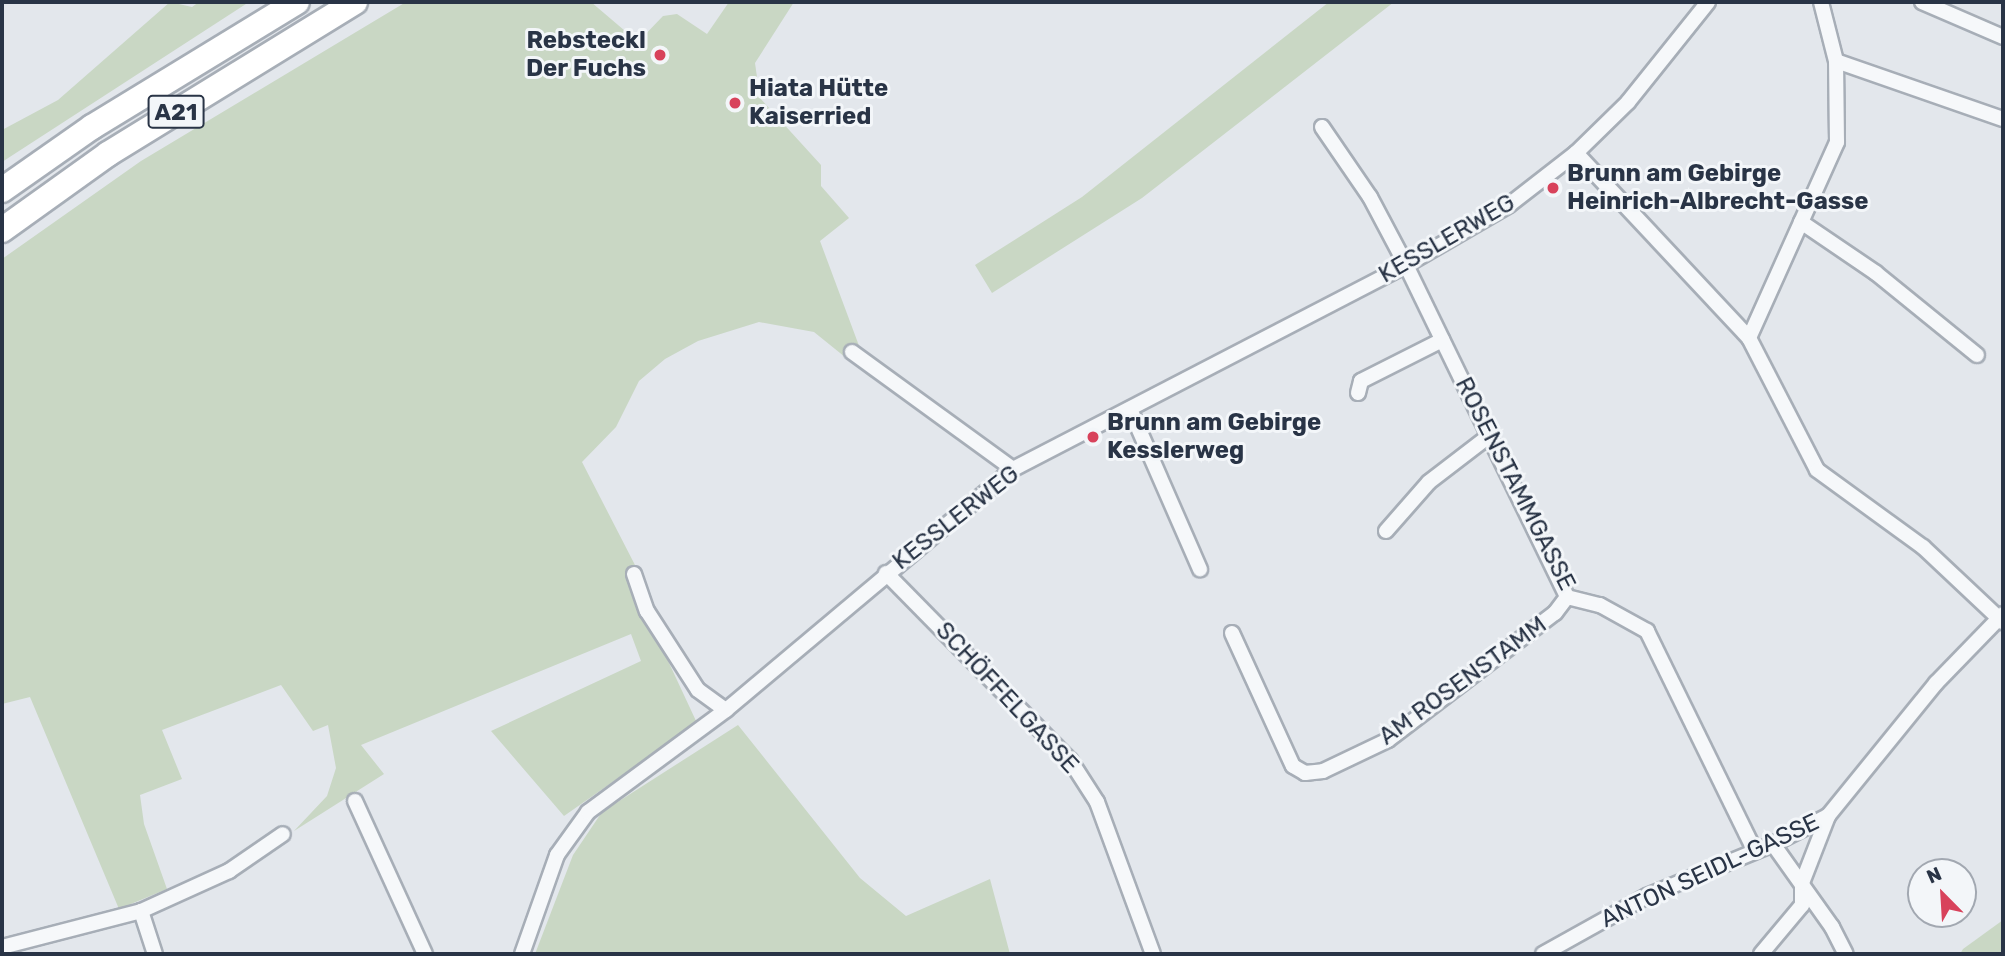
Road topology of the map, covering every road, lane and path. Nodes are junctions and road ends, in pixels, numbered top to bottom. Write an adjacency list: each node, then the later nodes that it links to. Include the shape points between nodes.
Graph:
1 (297, 2): 11 (highway, A21, via 92,127)
2 (355, 2): 13 (highway, A21, via 108,153)
3 (1708, 2): 10 (street, KESSLERWEG, via 1676,47)
4 (1821, 2): 7 (street)
5 (1922, 2): 6 (street)
6 (2003, 37)
7 (1836, 61): 8 (street); 12 (street, via 1837,142)
8 (2003, 119)
9 (1322, 127): 14 (street, ROSENSTAMMGASSE, via 1370,197)
10 (1576, 153): 14 (street, KESSLERWEG, via 1509,205); 15 (street)
11 (2, 190)
12 (1801, 222): 15 (street); 18 (street, via 1876,273)
13 (2, 230)
14 (1406, 265): 16 (street, ROSENSTAMMGASSE); 20 (street, KESSLERWEG)
15 (1749, 338): 28 (street, via 1817,470 1923,547)
16 (1443, 340): 19 (street, via 1361,381); 21 (street, ROSENSTAMMGASSE)
17 (852, 352): 22 (street)
18 (1977, 355)
19 (1358, 393)
20 (1130, 409): 22 (street, KESSLERWEG); 24 (street)
21 (1489, 436): 23 (street, via 1429,482); 27 (street, ROSENSTAMMGASSE)
22 (1013, 469): 25 (street, KESSLERWEG)
23 (1386, 531)
24 (1200, 569)
25 (886, 573): 30 (street, KESSLERWEG); 42 (street, SCHÖFFELGASSE, via 1070,760 1097,802)
26 (634, 574): 30 (street, via 647,611 698,690)
27 (1567, 597): 29 (street, AM ROSENSTAMM, via 1555,613 1388,740 1323,771 1305,773 1293,766); 35 (street, ROSENSTAMMGASSE, via 1600,605 1647,631)
28 (2002, 618): 32 (street, ANTON SEIDL-GASSE, via 1936,683)
29 (1232, 633)
30 (726, 710): 41 (street, KESSLERWEG, via 588,812 557,855)
31 (355, 801): 40 (street)
32 (1828, 816): 34 (street, ANTON SEIDL-GASSE); 36 (street)
33 (283, 834): 37 (street, via 229,871)
34 (1773, 844): 35 (street, ANTON SEIDL-GASSE); 36 (street)
35 (1755, 851): 43 (street, ANTON SEIDL-GASSE, via 1647,896)
36 (1802, 883): 44 (street, via 1802,905); 45 (street)
37 (141, 911): 38 (street); 39 (street)
38 (2, 947)
39 (155, 954)
40 (425, 954)
41 (522, 954)
42 (1153, 954)
43 (1543, 954)
44 (1761, 954)
45 (1846, 954)

